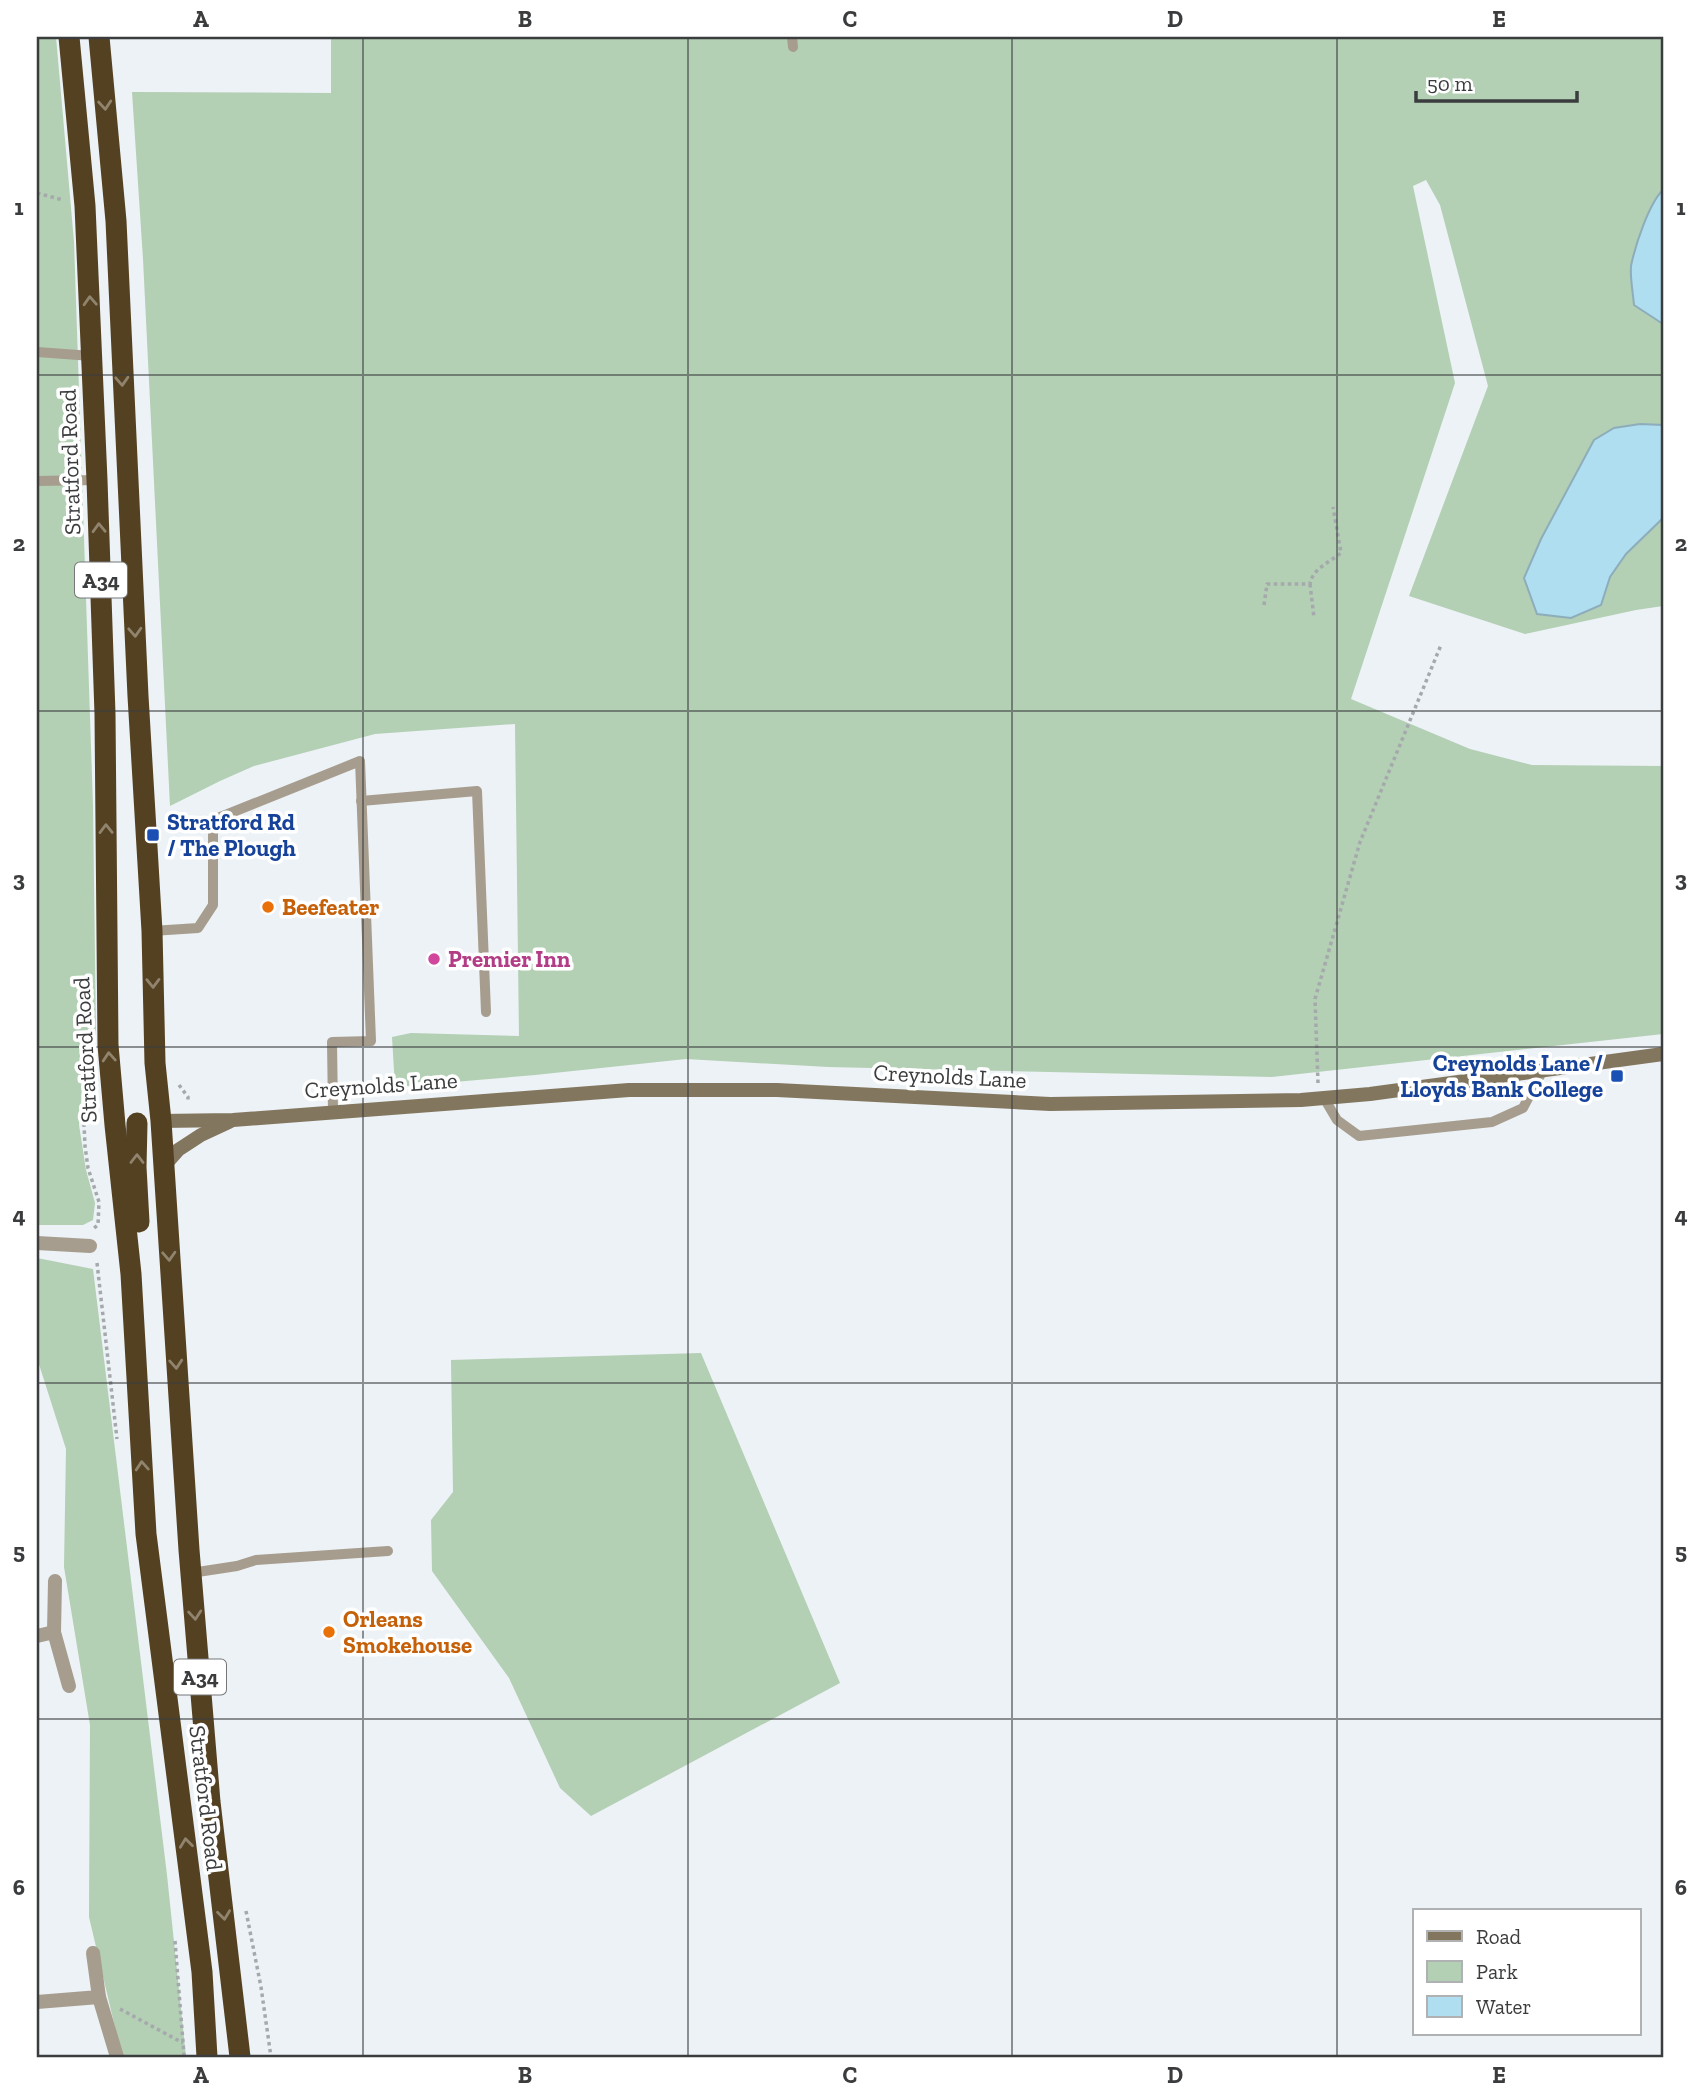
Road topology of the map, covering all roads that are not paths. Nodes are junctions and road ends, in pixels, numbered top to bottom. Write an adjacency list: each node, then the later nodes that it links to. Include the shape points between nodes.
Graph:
1 (69, 37): 4 (highway, Stratford Road / A34, one-way to 1)
2 (103, 40): 8 (highway, Stratford Road / A34, one-way to 8)
3 (37, 352): 4 (lane)
4 (93, 356): 6 (highway, Stratford Road / A34)
5 (37, 481): 6 (lane)
6 (97, 481): 17 (highway, Stratford Road / A34, one-way to 6, via 108,1045)
7 (361, 801): 8 (lane, via 359,761 213,820 213,905 198,928); 9 (lane, via 477,791); 13 (lane, via 371,1041 332,1042)
8 (152, 931): 15 (highway, Stratford Road / A34, one-way to 15)
9 (486, 1012)
10 (1663, 1054): 11 (street, Creynolds Lane)
11 (1543, 1070): 12 (street, Creynolds Lane); 12 (lane, via 1522,1108 1492,1122 1359,1136 1337,1120)
12 (1322, 1098): 13 (street, Creynolds Lane, via 1050,1104 777,1090 629,1090)
13 (334, 1111): 14 (street, Creynolds Lane)
14 (233, 1120): 15 (street, Creynolds Lane); 18 (street, Creynolds Lane, via 178,1150)
15 (160, 1121): 16 (highway); 18 (highway, Stratford Road / A34)
16 (137, 1123): 17 (highway); 21 (highway, one-way to 16, via 142,1251)
17 (115, 1125): 21 (highway, Stratford Road / A34)
18 (163, 1167): 23 (highway, Stratford Road / A34, one-way to 23)
19 (89, 1238): 20 (street)
20 (37, 1243)
21 (131, 1274): 32 (highway, Stratford Road / A34, one-way to 21, via 201,1958 146,1534)
22 (388, 1551): 23 (lane, via 256,1560)
23 (191, 1573): 33 (highway, Stratford Road / A34, one-way to 33, via 210,1802)
24 (55, 1581): 25 (street)
25 (54, 1632): 26 (street); 27 (street)
26 (37, 1636)
27 (69, 1686)
28 (93, 1953): 29 (street)
29 (99, 1997): 30 (street); 31 (street)
30 (37, 2002)
31 (117, 2057)
32 (207, 2057)
33 (240, 2057)

